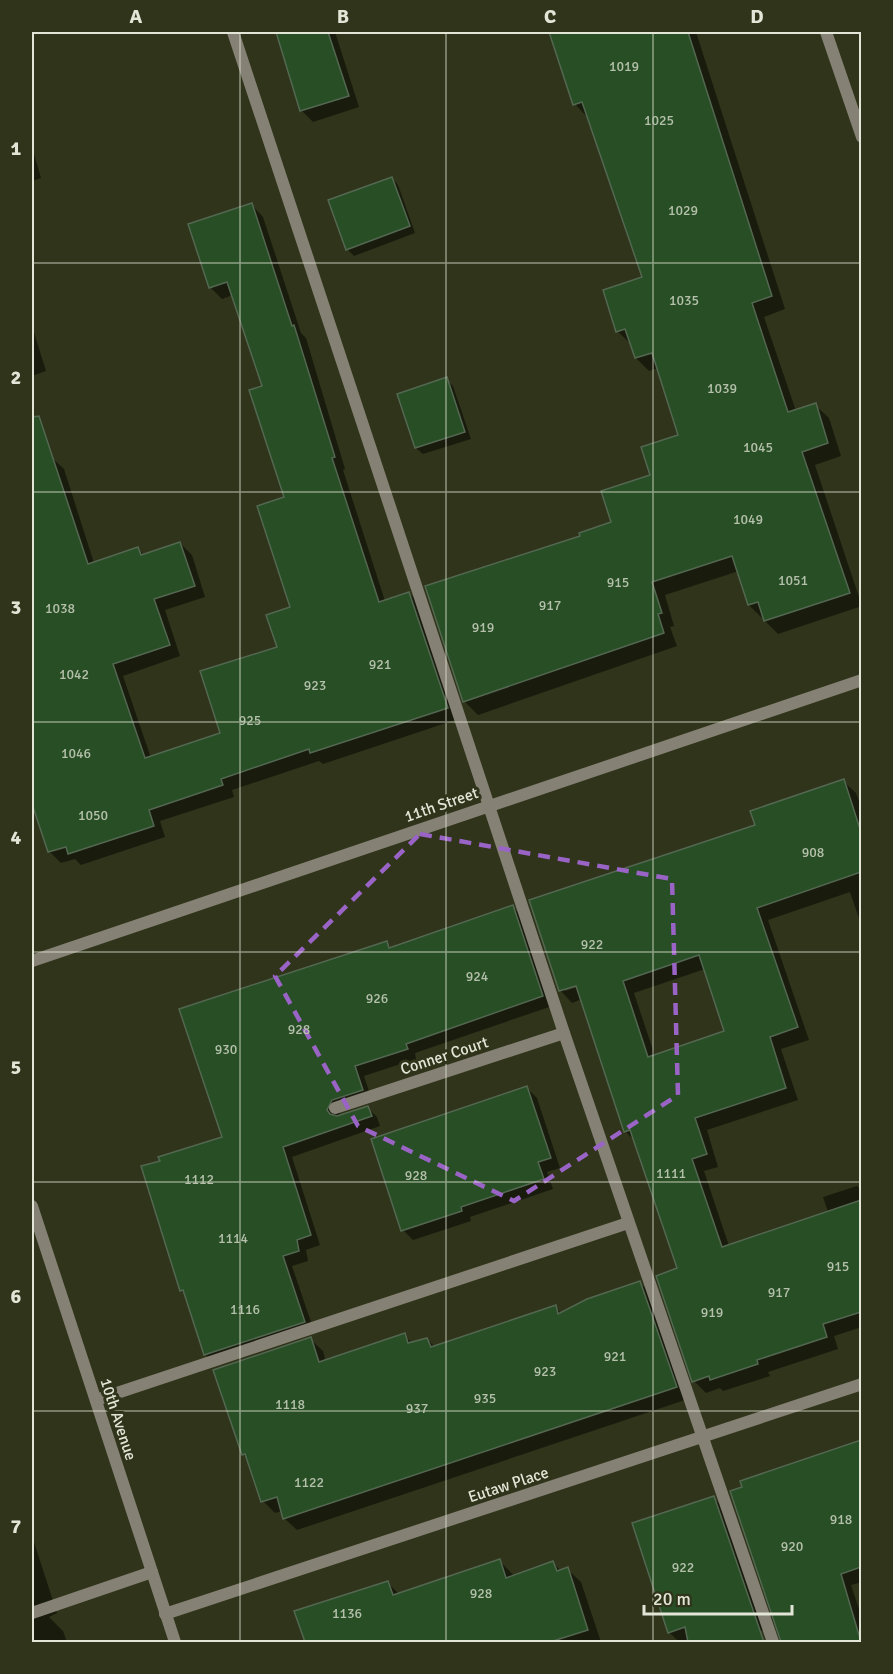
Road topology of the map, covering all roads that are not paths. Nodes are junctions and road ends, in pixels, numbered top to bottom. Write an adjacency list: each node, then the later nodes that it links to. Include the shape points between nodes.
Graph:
1 (233, 32): 5 (street)
2 (826, 32): 3 (street)
3 (861, 137)
4 (861, 680): 5 (street, 11th Street)
5 (490, 805): 6 (street, 11th Street); 7 (street)
6 (32, 961)
7 (564, 1033): 8 (street, Conner Court); 10 (street)
8 (335, 1108)
9 (32, 1206): 12 (street, 10th Avenue)
10 (628, 1223): 12 (street); 13 (street)
11 (861, 1384): 13 (street, Eutaw Place)
12 (96, 1400): 14 (street, 10th Avenue)
13 (702, 1437): 16 (street, Eutaw Place); 18 (street)
14 (152, 1572): 15 (street); 16 (street, 10th Avenue)
15 (32, 1613)
16 (165, 1614): 17 (street, 10th Avenue)
17 (175, 1642)
18 (773, 1642)

